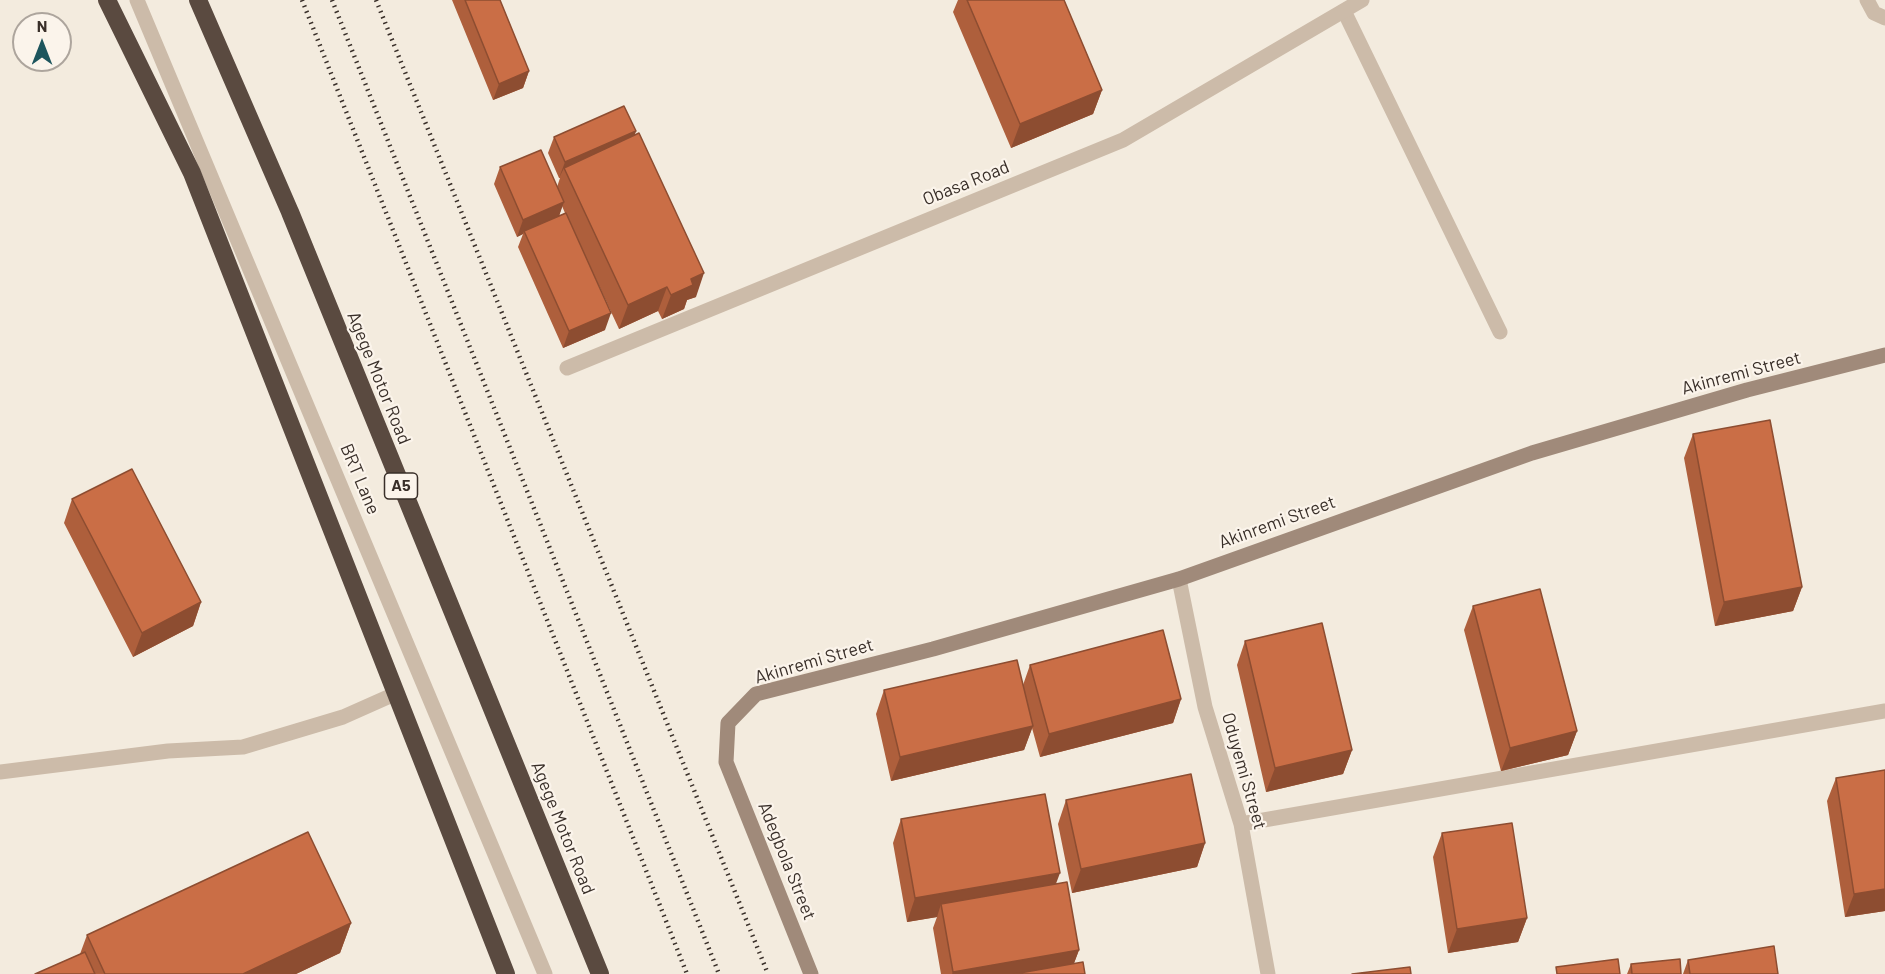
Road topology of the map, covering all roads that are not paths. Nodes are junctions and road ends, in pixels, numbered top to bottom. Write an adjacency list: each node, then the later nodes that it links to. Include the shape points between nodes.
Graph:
1 (107, 0): 12 (highway, via 192,173)
2 (137, 0): 18 (street, BRT Lane)
3 (198, 0): 19 (highway, Agege Motor Road / A5, via 290,212)
4 (1362, 0): 6 (street, Obasa Road)
5 (1867, 0): 7 (street, via 1874,13)
6 (1344, 11): 8 (street); 10 (street, Obasa Road, via 1123,140)
7 (1885, 18)
8 (1500, 332)
9 (1885, 355): 11 (street, Akinremi Street, via 1747,390 1532,453)
10 (567, 368)
11 (1179, 579): 14 (street, Akinremi Street, via 933,649 756,694 728,723); 16 (street, Oduyemi Street, via 1205,707)
12 (396, 693): 15 (street, via 343,717 243,747 168,751); 17 (highway)
13 (1885, 711): 16 (street)
14 (726, 762): 20 (street, Adegbola Street)
15 (0, 772)
16 (1241, 824): 21 (street, Oduyemi Street)
17 (506, 974)
18 (545, 974)
19 (600, 974)
20 (811, 974)
21 (1268, 974)

